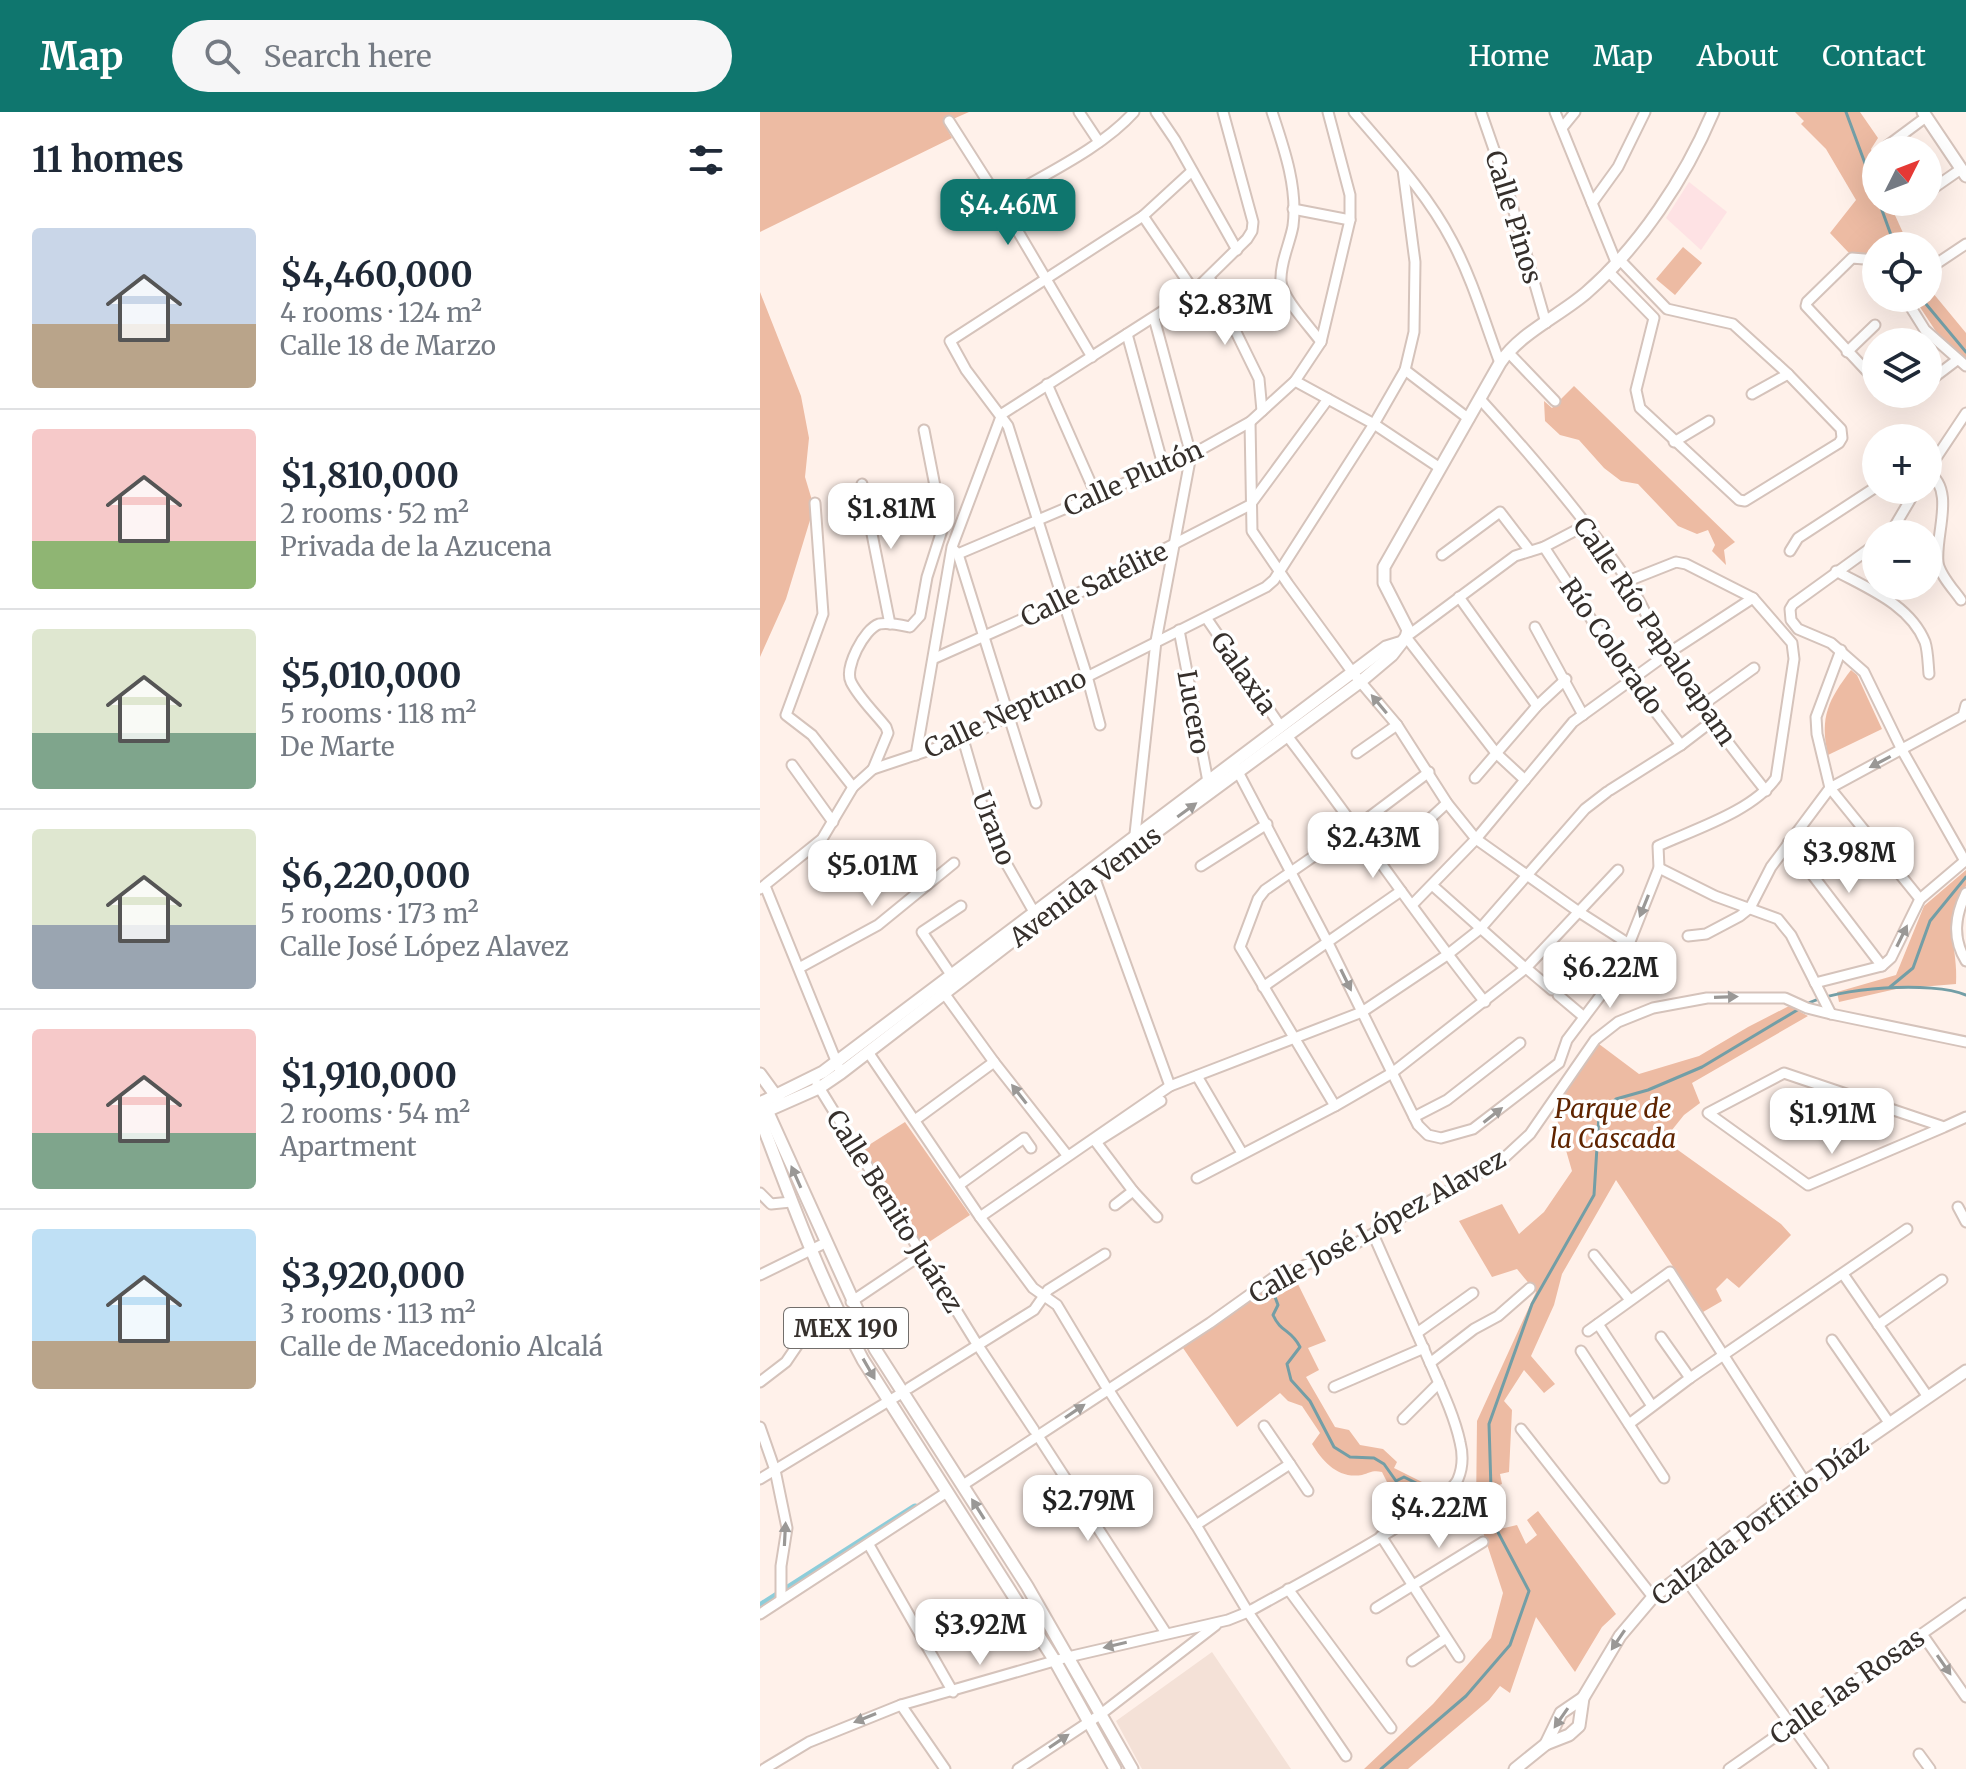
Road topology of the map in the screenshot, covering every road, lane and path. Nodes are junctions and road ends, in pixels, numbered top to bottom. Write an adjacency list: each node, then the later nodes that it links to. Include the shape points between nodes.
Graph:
1 (1079, 112): 17 (street)
2 (1134, 112): 17 (street)
3 (1156, 112): 19 (street)
4 (1223, 112): 28 (street, via 1253,222)
5 (1272, 112): 24 (street, via 1285,153)
6 (1328, 112): 26 (street, via 1350,195)
7 (1354, 112): 18 (street)
8 (1481, 112): 37 (street, Calle Pinos)
9 (1555, 112): 15 (street)
10 (1575, 112): 15 (street)
11 (1645, 112): 23 (street, via 1618,167)
12 (1713, 112): 31 (main road, via 1651,220)
13 (1924, 114): 16 (street); 20 (main road)
14 (949, 121): 22 (street)
15 (1562, 128): 23 (street)
16 (1899, 136)
17 (1099, 142): 22 (street)
18 (1403, 170): 44 (street, via 1455,244); 47 (street, Calle Neptuno, via 1415,262 1414,332)
19 (1192, 171): 25 (street); 28 (street)
20 (1964, 172): 21 (street)
21 (1942, 184)
22 (1000, 201): 33 (street)
23 (1592, 203): 31 (street)
24 (1293, 209): 26 (street); 40 (street, via 1281,280)
25 (1143, 216): 33 (street); 34 (street)
26 (1350, 220): 40 (street)
27 (1966, 244): 30 (street)
28 (1237, 250): 32 (street)
29 (1862, 259): 42 (street, via 1852,258 1806,306)
30 (1942, 260)
31 (1614, 264): 37 (main road); 48 (street, via 1667,309 1733,324); 64 (street, via 1654,318 1636,400)
32 (1209, 277): 34 (street); 56 (street, via 1259,379)
33 (1046, 281): 43 (street); 58 (street, via 950,341)
34 (1194, 291): 36 (street)
35 (1914, 312): 45 (street, via 1925,330)
36 (1154, 318): 39 (street); 66 (street)
37 (1546, 323): 41 (main road)
38 (1875, 325): 42 (street)
39 (1127, 334): 43 (street); 67 (street)
40 (1321, 342): 50 (street, Calle Plutón)
41 (1508, 352): 44 (main road); 55 (street)
42 (1847, 352): 46 (street)
43 (1092, 357): 51 (street)
44 (1500, 363): 54 (main road)
45 (1962, 363): 49 (street)
46 (1862, 367)
47 (1405, 370): 59 (street); 62 (street, Calle Neptuno)
48 (1788, 374): 52 (street); 64 (street, via 1841,429 1842,438 1745,501)
49 (1942, 374)
50 (1295, 381): 53 (street); 56 (street, Calle Plutón)
51 (1047, 384): 58 (street); 70 (street)
52 (1752, 394)
53 (1328, 399): 62 (street); 74 (street)
54 (1480, 399): 59 (main road); 76 (street, Calle Río Papaloapam)
55 (1555, 401)
56 (1262, 411): 61 (street, Calle Plutón)
57 (1966, 413): 65 (street)
58 (1002, 414): 75 (street); 79 (street)
59 (1469, 419): 68 (main road)
60 (1709, 421): 64 (street)
61 (1250, 422): 66 (street, Calle Plutón); 74 (street)
62 (1374, 424): 68 (street); 85 (street, Calle Neptuno)
63 (924, 430): 92 (street, via 943,527 917,621 910,627)
64 (1674, 442)
65 (1942, 450)
66 (1191, 455): 67 (street, Calle Plutón); 77 (street)
67 (1163, 465): 70 (street, Calle Plutón)
68 (1440, 468): 96 (main road, via 1383,571 1408,628)
69 (862, 484): 92 (street)
70 (1096, 495): 75 (street, Calle Plutón)
71 (1862, 496): 81 (street, via 1798,538)
72 (815, 503): 128 (street, via 823,614 786,715 812,735)
73 (1941, 504): 89 (street, via 1937,565)
74 (1250, 505): 77 (street, Calle Satélite); 85 (street, via 1252,531)
75 (1037, 520): 79 (street, Calle Plutón); 90 (street)
76 (1586, 525): 78 (street); 86 (street, Calle Río Papaloapam)
77 (1175, 545): 90 (street, Calle Satélite); 97 (street)
78 (1544, 547): 80 (street); 106 (street, Río Colorado)
79 (955, 551): 95 (street); 100 (street)
80 (1530, 551): 83 (street, via 1500,512); 87 (street)
81 (1790, 551)
82 (1862, 553): 84 (street)
83 (1442, 555)
84 (1836, 571): 98 (street, via 1790,609 1798,629); 102 (street, via 1888,599 1909,618 1925,643)
85 (1280, 572): 91 (street, Calle Neptuno, via 1266,587); 104 (street)
86 (1628, 581): 88 (street, via 1676,562); 99 (street, Calle Río Papaloapam)
87 (1459, 597): 96 (street); 107 (street)
88 (1753, 598): 99 (street); 131 (street, via 1792,643 1794,659 1776,778)
89 (1961, 600)
90 (1063, 601): 95 (street, Calle Satélite); 103 (street)
91 (1207, 619): 94 (street, Calle Neptuno); 115 (street, Galaxia)
92 (890, 624): 124 (street, via 870,629 849,674 888,733)
93 (1535, 627): 105 (street)
94 (1179, 630): 97 (street, Calle Neptuno); 129 (street, Lucero)
95 (984, 637): 100 (street, Calle Satélite); 111 (street)
96 (1403, 640): 104 (main road, Avenida Venus, via 1386,647); 120 (street)
97 (1156, 641): 103 (street, Calle Neptuno); 137 (street)
98 (1841, 650): 118 (street, via 1864,672); 130 (street, via 1816,717)
99 (1667, 654): 106 (street); 108 (street, Calle Río Papaloapam)
100 (935, 658): 121 (street)
101 (1754, 668): 108 (street)
102 (1929, 674)
103 (1087, 676): 111 (street, Calle Neptuno); 113 (street)
104 (1357, 677): 114 (street, one-way to 104); 115 (main road, Avenida Venus)
105 (1566, 679): 107 (street); 110 (street)
106 (1631, 680): 110 (street); 117 (street, Río Colorado)
107 (1537, 706): 120 (street)
108 (1701, 706): 112 (street, Calle Río Papaloapam)
109 (1965, 714): 118 (street)
110 (1583, 715): 127 (street)
111 (1008, 716): 116 (street, Calle Neptuno); 132 (street)
112 (1711, 722): 117 (street); 131 (street, Calle Río Papaloapam)
113 (1100, 725)
114 (1397, 725): 119 (street); 125 (street)
115 (1284, 732): 123 (main road, Avenida Venus); 136 (street, Galaxia)
116 (963, 739): 121 (street, Calle Neptuno); 157 (street, Urano, via 988,825)
117 (1681, 745): 148 (street, via 1585,809)
118 (1902, 750): 130 (street, one-way to 130); 140 (street)
119 (1357, 753)
120 (1496, 753): 126 (street); 127 (street)
121 (916, 755): 124 (street, Calle Neptuno)
122 (792, 765): 134 (street)
123 (1235, 768): 129 (main road, Avenida Venus); 135 (street)
124 (873, 769): 128 (street, Calle Neptuno)
125 (1429, 772): 133 (street); 136 (street)
126 (1475, 778)
127 (1525, 780): 138 (street)
128 (853, 787): 134 (street, Calle Neptuno)
129 (1209, 787): 137 (main road, Avenida Venus); 147 (main road, Avenida Venus, one-way to 129)
130 (1830, 788): 139 (street); 153 (street)
131 (1766, 791): 144 (street, via 1658,846)
132 (1036, 803)
133 (1447, 803): 138 (street); 142 (street)
134 (833, 822): 150 (street, Calle Neptuno, via 816,846)
135 (1267, 824): 143 (street); 146 (street)
136 (1356, 827): 142 (street, Galaxia); 146 (street)
137 (1135, 834): 147 (main road, Avenida Venus)
138 (1476, 839): 148 (street); 149 (street)
139 (1788, 843): 156 (street); 165 (street)
140 (1965, 860): 153 (street)
141 (954, 863): 167 (street, via 878,925)
142 (1382, 863): 151 (street, Galaxia)
143 (1201, 866)
144 (1659, 868): 156 (street); 162 (street, one-way to 162)
145 (1618, 870): 158 (street)
146 (1292, 872): 161 (street); 170 (street, via 1258,899 1240,947)
147 (1092, 873): 157 (main road, Avenida Venus); 168 (main road, Avenida Venus); 188 (street)
148 (1527, 876): 158 (street); 159 (street)
149 (1432, 885): 154 (street); 159 (street)
150 (763, 887): 167 (street)
151 (1401, 891): 154 (street, Galaxia); 161 (street)
152 (1966, 893): 164 (street, via 1957,912 1956,933)
153 (1920, 899): 165 (street, one-way to 153)
154 (1412, 905): 163 (street, Galaxia)
155 (961, 906): 168 (street, via 922,932)
156 (1750, 908): 160 (street, via 1706,934); 169 (street, via 1778,919)
157 (1034, 912): 168 (main road, Avenida Venus)
158 (1579, 912): 162 (street); 166 (street)
159 (1480, 929): 163 (street); 166 (street)
160 (1688, 936)
161 (1328, 943): 170 (street); 173 (street, one-way to 173)
162 (1629, 944): 175 (street)
163 (1447, 955): 172 (street, Galaxia); 173 (street)
164 (1966, 961)
165 (1882, 966): 169 (street)
166 (1525, 967): 172 (street); 175 (street)
167 (799, 968): 182 (street)
168 (954, 979): 171 (main road, Avenida Venus)
169 (1815, 983): 174 (street)
170 (1263, 987): 176 (street)
171 (942, 989): 179 (main road, Avenida Venus); 180 (street); 182 (main road, Avenida Venus)
172 (1485, 1002): 184 (street)
173 (1362, 1012): 176 (street); 184 (street)
174 (1831, 1014): 177 (street, Calle José López Alavez); 183 (street, Calle José López Alavez, one-way to 174, via 1600,1034 1653,1008 1707,998 1785,998)
175 (1584, 1017): 181 (street)
176 (1293, 1039): 186 (street); 191 (street)
177 (1966, 1042)
178 (1520, 1043): 193 (street, via 1447,1100)
179 (868, 1052): 182 (main road, Avenida Venus); 195 (street)
180 (994, 1062): 195 (street); 200 (street, one-way to 180)
181 (1559, 1063): 183 (street); 193 (street, one-way to 181, via 1422,1131 1441,1138 1473,1129)
182 (839, 1068): 187 (main road, Avenida Venus)
183 (1574, 1071): 213 (street, Calle José López Alavez, via 1513,1152)
184 (1392, 1073): 191 (street); 193 (street)
185 (760, 1074): 189 (main road)
186 (1197, 1076): 188 (street); 199 (street)
187 (817, 1083): 189 (main road, Avenida Venus); 217 (street, Calle Benito Juárez)
188 (1170, 1086): 200 (street)
189 (780, 1100): 192 (main road, Avenida Venus)
190 (1161, 1101): 197 (street)
191 (1335, 1106): 199 (street)
192 (762, 1107): 206 (main road, MEX 190); 214 (main road, MEX 190, one-way to 192)
193 (1414, 1117)
194 (1966, 1117): 196 (street)
195 (915, 1120): 203 (street)
196 (1944, 1127): 196 (street, via 1808,1185 1708,1113 1784,1073)
197 (1096, 1142): 201 (street); 204 (street)
198 (1031, 1148): 203 (street, via 1024,1138)
199 (1242, 1153): 202 (street)
200 (1067, 1155): 201 (street)
201 (1048, 1168): 209 (street)
202 (1197, 1178)
203 (959, 1185): 209 (street)
204 (1133, 1191): 207 (street); 210 (street)
205 (760, 1193): 206 (street, via 771,1204)
206 (791, 1202): 215 (main road, MEX 190)
207 (1115, 1205)
208 (1958, 1207): 211 (street)
209 (980, 1217): 224 (street)
210 (1157, 1217)
211 (1966, 1222)
212 (1907, 1229): 219 (street)
213 (1373, 1234): 231 (street); 243 (street, Calle José López Alavez, via 1273,1278)
214 (825, 1243): 215 (street); 226 (main road, MEX 190)
215 (810, 1249): 220 (street); 227 (main road, MEX 190)
216 (1105, 1254): 224 (street)
217 (921, 1255): 226 (street); 234 (street, Calle Benito Juárez)
218 (1594, 1255): 225 (street)
219 (1843, 1274): 229 (street); 237 (street)
220 (760, 1275)
221 (1942, 1280): 229 (street)
222 (1530, 1288): 238 (street)
223 (1473, 1293): 231 (street)
224 (1042, 1295): 234 (street, via 1034,1310); 243 (street, via 1057,1305)
225 (1630, 1300): 228 (street); 237 (street, via 1670,1272)
226 (851, 1302): 245 (main road, MEX 190, via 875,1349)
227 (839, 1314): 241 (street, via 805,1334 786,1362); 247 (main road, MEX 190, one-way to 247)
228 (1598, 1324): 230 (street); 248 (street)
229 (1878, 1325): 246 (street)
230 (1588, 1331)
231 (1417, 1333): 235 (street)
232 (1661, 1337): 240 (street)
233 (1832, 1340): 251 (street)
234 (977, 1344): 245 (street); 255 (street, Calle Benito Juárez)
235 (1424, 1348): 238 (street); 244 (street)
236 (1581, 1351): 250 (street)
237 (1724, 1355): 240 (street); 260 (street)
238 (1430, 1363): 242 (street)
239 (1966, 1371): 246 (main road, Calzada Porfirio Díaz)
240 (1690, 1378): 248 (street)
241 (760, 1382)
242 (1439, 1383): 249 (street); 265 (street, via 1460,1441 1458,1481)
243 (1106, 1387): 255 (street, Calle José López Alavez, one-way to 243); 264 (street)
244 (1334, 1387)
245 (906, 1390): 247 (street); 261 (main road, MEX 190)
246 (1928, 1397): 251 (main road, Calzada Porfirio Díaz)
247 (889, 1403): 257 (street); 263 (main road, MEX 190)
248 (1652, 1406): 250 (street)
249 (1403, 1419)
250 (1629, 1424): 258 (street)
251 (1890, 1424): 260 (main road, Calzada Porfirio Díaz)
252 (1264, 1426): 256 (street)
253 (760, 1427): 257 (street)
254 (1521, 1429): 272 (street)
255 (1036, 1433): 261 (street, Calle José López Alavez); 279 (street, Calle Benito Juárez)
256 (1290, 1464): 262 (street); 264 (street)
257 (775, 1470): 259 (street); 273 (street, one-way to 257, via 787,1528)
258 (1664, 1478)
259 (760, 1479)
260 (1805, 1482): 268 (main road, Calzada Porfirio Díaz)
261 (963, 1485): 282 (main road, MEX 190, one-way to 261)
262 (1308, 1491)
263 (947, 1492): 267 (street); 284 (main road, MEX 190)
264 (1196, 1525): 271 (street)
265 (1381, 1536): 269 (street); 270 (street)
266 (1483, 1542): 269 (street)
267 (869, 1545): 273 (street); 286 (street)
268 (1682, 1574): 272 (main road, Calzada Porfirio Díaz); 292 (street)
269 (1413, 1586): 275 (street); 281 (street)
270 (1288, 1589): 276 (street); 293 (street)
271 (1238, 1595): 276 (street); 278 (street)
272 (1653, 1597): 288 (main road, Calzada Porfirio Díaz, one-way to 288, via 1620,1636)
273 (781, 1599): 277 (street)
274 (1966, 1603): 280 (street, Calle las Rosas)
275 (1376, 1608)
276 (1248, 1612): 278 (street); 296 (street)
277 (760, 1614)
278 (1223, 1621): 279 (street); 290 (street)
279 (1166, 1633): 282 (street, one-way to 282)
280 (1922, 1634): 287 (street, one-way to 287); 292 (street, Calle las Rosas)
281 (1446, 1638): 283 (street); 285 (street)
282 (1068, 1657): 284 (street); 290 (main road, MEX 190)
283 (1459, 1657)
284 (1055, 1661): 286 (street); 291 (main road, MEX 190)
285 (1412, 1661)
286 (953, 1692): 289 (street)
287 (1966, 1697)
288 (1583, 1698): 294 (main road, Calzada Porfirio Díaz, one-way to 294, via 1561,1713); 294 (main road, Calzada Porfirio Díaz, via 1579,1726)
289 (901, 1705): 297 (street, one-way to 297, via 809,1742); 298 (street)
290 (1101, 1714): 291 (street); 301 (main road, MEX 190)
291 (1088, 1722): 299 (street, one-way to 291); 300 (main road, MEX 190)
292 (1792, 1724): 303 (street, Calle las Rosas); 304 (street)
293 (1391, 1728)
294 (1546, 1744): 302 (main road, Calzada Porfirio Díaz)
295 (1919, 1754): 305 (street)
296 (1346, 1756)
297 (764, 1769)
298 (945, 1769)
299 (1018, 1769)
300 (1115, 1769)
301 (1132, 1769)
302 (1515, 1769)
303 (1729, 1769)
304 (1823, 1769)
305 (1930, 1769)

